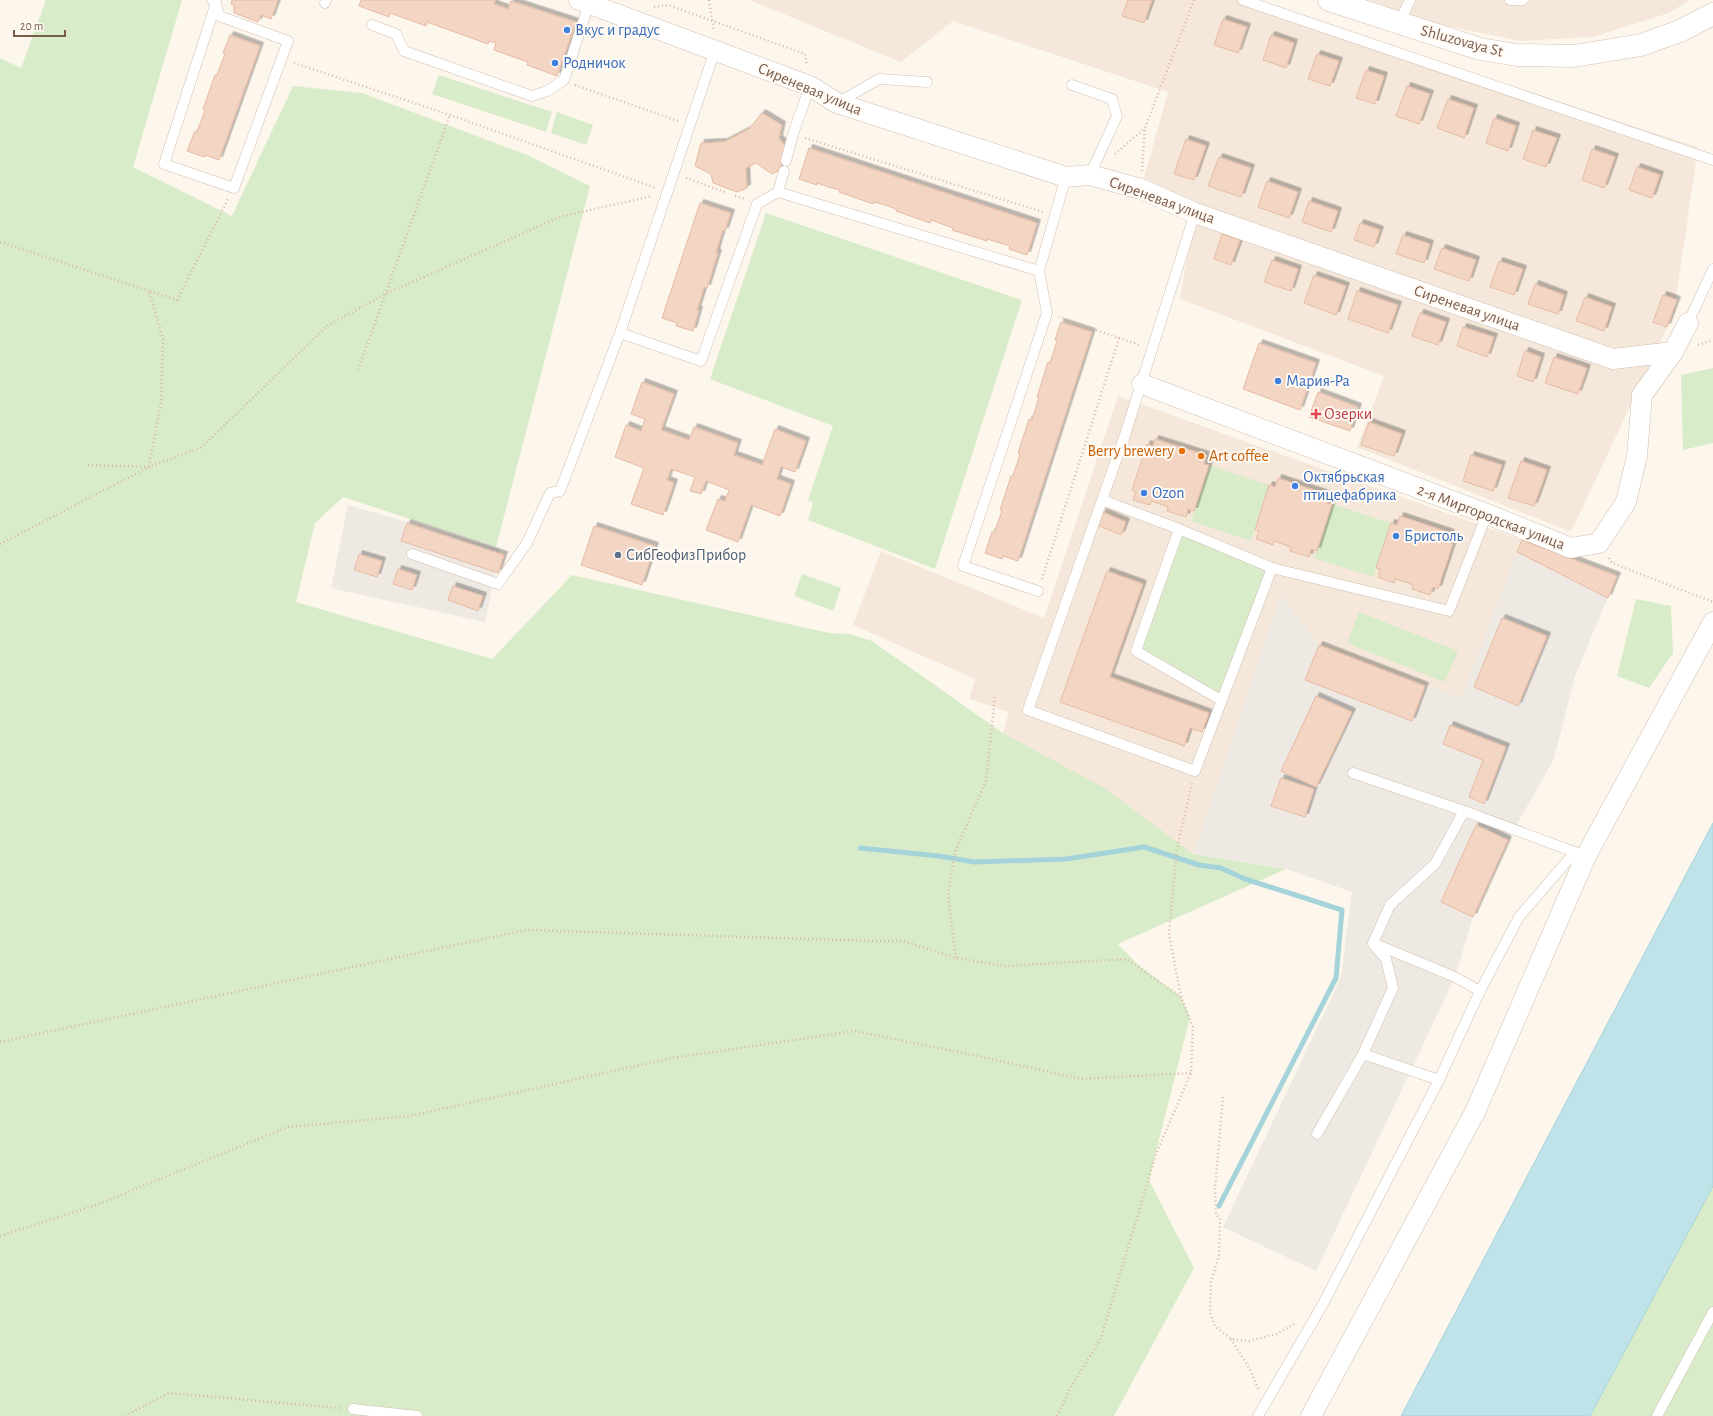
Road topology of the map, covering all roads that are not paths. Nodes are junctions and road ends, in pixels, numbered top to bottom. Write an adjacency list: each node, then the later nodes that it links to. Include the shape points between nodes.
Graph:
1 (1243, 0): 16 (lane)
2 (1329, 0): 9 (main road, Shluzovaya St)
3 (1410, 0): 9 (lane)
4 (1510, 0): 5 (lane)
5 (1523, 0)
6 (214, 1): 6 (lane, via 164,164 234,188 288,41 219,16)
7 (584, 2): 10 (lane, via 564,80 547,91 532,96 404,51 396,34); 11 (street, Сиреневая улица)
8 (1713, 14): 9 (main road, Shluzovaya St, via 1680,31 1641,45 1574,56 1517,55 1480,49)
9 (1399, 23)
10 (372, 25)
11 (715, 50): 14 (street, Сиреневая улица); 24 (lane)
12 (926, 82): 15 (lane, via 879,79)
13 (1072, 85): 17 (lane, via 1112,99 1117,116)
14 (810, 86): 15 (street, Сиреневая улица); 19 (lane)
15 (837, 103): 18 (street, Сиреневая улица)
16 (1713, 160)
17 (1090, 175): 18 (street, Сиреневая улица); 20 (street, Сиреневая улица, via 1141,189)
18 (1066, 178): 22 (lane)
19 (778, 192): 22 (lane); 24 (lane, via 757,204 701,361)
20 (1195, 213): 25 (street, Сиреневая улица, via 1613,359); 26 (lane)
21 (1713, 269): 23 (lane)
22 (1039, 271): 32 (lane, via 1047,313 963,566)
23 (1688, 323): 25 (street)
24 (620, 333): 30 (lane, via 560,491 550,493 527,543 498,584)
25 (1673, 352): 28 (street, 2-я Миргородская улица, via 1642,395 1637,456 1626,502 1599,543 1571,548)
26 (1142, 384): 27 (lane); 28 (street, 2-я Миргородская улица)
27 (1102, 500): 29 (lane); 34 (lane, via 1028,710 1194,770)
28 (1487, 514): 31 (lane, via 1449,611)
29 (1179, 529): 31 (lane); 34 (lane, via 1136,651)
30 (412, 554)
31 (1272, 568): 34 (lane)
32 (1038, 591)
33 (1713, 622): 37 (street)
34 (1221, 700)
35 (1353, 773): 36 (lane)
36 (1464, 811): 37 (lane); 38 (lane, via 1435,864 1390,905)
37 (1580, 854): 39 (lane, via 1519,917); 47 (street, via 1475,1112)
38 (1373, 943): 39 (lane, via 1455,977); 40 (lane, via 1386,958 1393,988)
39 (1480, 991): 41 (lane)
40 (1363, 1054): 41 (lane); 42 (lane)
41 (1439, 1080): 46 (lane, via 1323,1304)
42 (1317, 1134)
43 (1713, 1312): 48 (lane)
44 (353, 1409): 45 (lane)
45 (416, 1416)
46 (1258, 1416)
47 (1311, 1416)
48 (1657, 1416)

